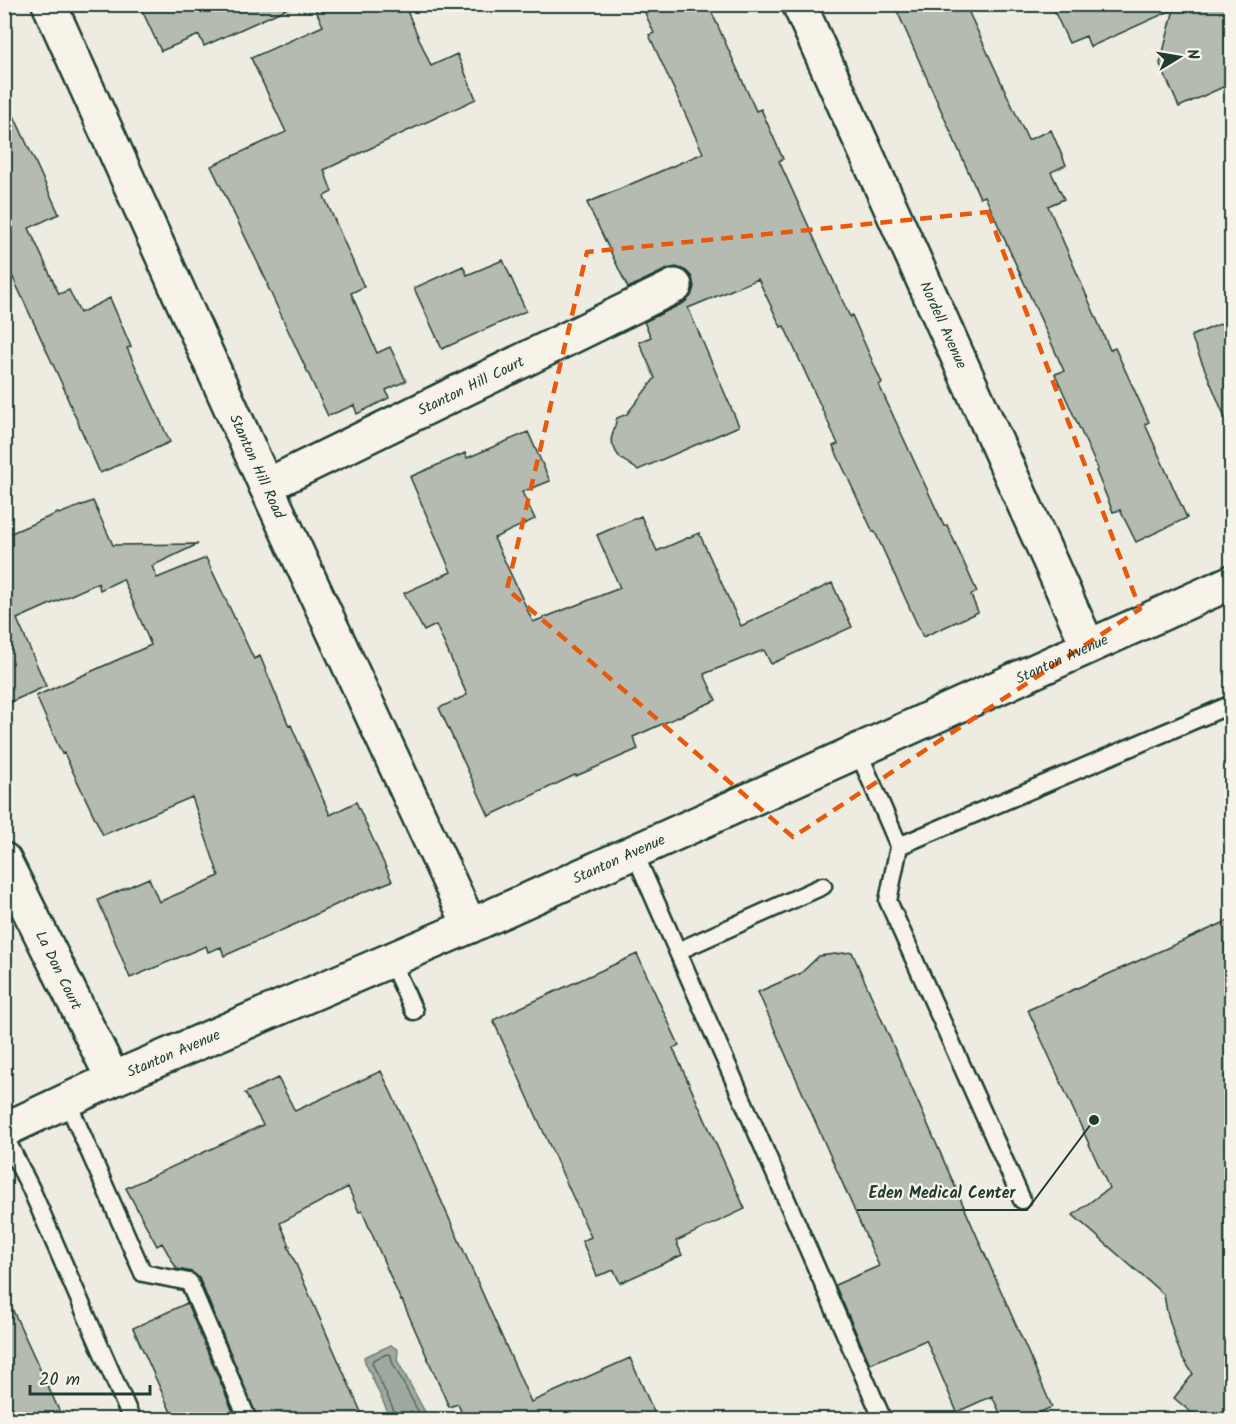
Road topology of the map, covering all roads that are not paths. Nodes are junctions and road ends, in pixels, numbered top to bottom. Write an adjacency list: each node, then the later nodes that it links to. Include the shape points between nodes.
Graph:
1 (49, 4): 4 (street, Stanton Hill Road)
2 (799, 4): 6 (street, Nordell Avenue)
3 (675, 286): 4 (street, Stanton Hill Court)
4 (266, 486): 13 (street, Stanton Hill Road)
5 (1232, 582): 6 (street, Stanton Avenue)
6 (1089, 646): 8 (street, Stanton Avenue)
7 (1232, 704): 9 (lane)
8 (858, 751): 9 (lane); 10 (street, Stanton Avenue)
9 (899, 846): 21 (lane, via 888,901)
10 (634, 852): 13 (street, Stanton Avenue); 14 (lane)
11 (4, 860): 17 (street, La Don Court)
12 (823, 886): 14 (lane)
13 (470, 926): 15 (street, Stanton Avenue)
14 (678, 951): 24 (lane)
15 (391, 961): 16 (lane); 17 (street, Stanton Avenue)
16 (414, 1011)
17 (113, 1079): 18 (street, Stanton Avenue)
18 (67, 1101): 19 (street, Stanton Avenue); 23 (lane, via 143,1272 189,1282)
19 (4, 1130)
20 (4, 1136): 22 (lane)
21 (1022, 1200)
22 (132, 1419)
23 (248, 1419)
24 (883, 1419)

